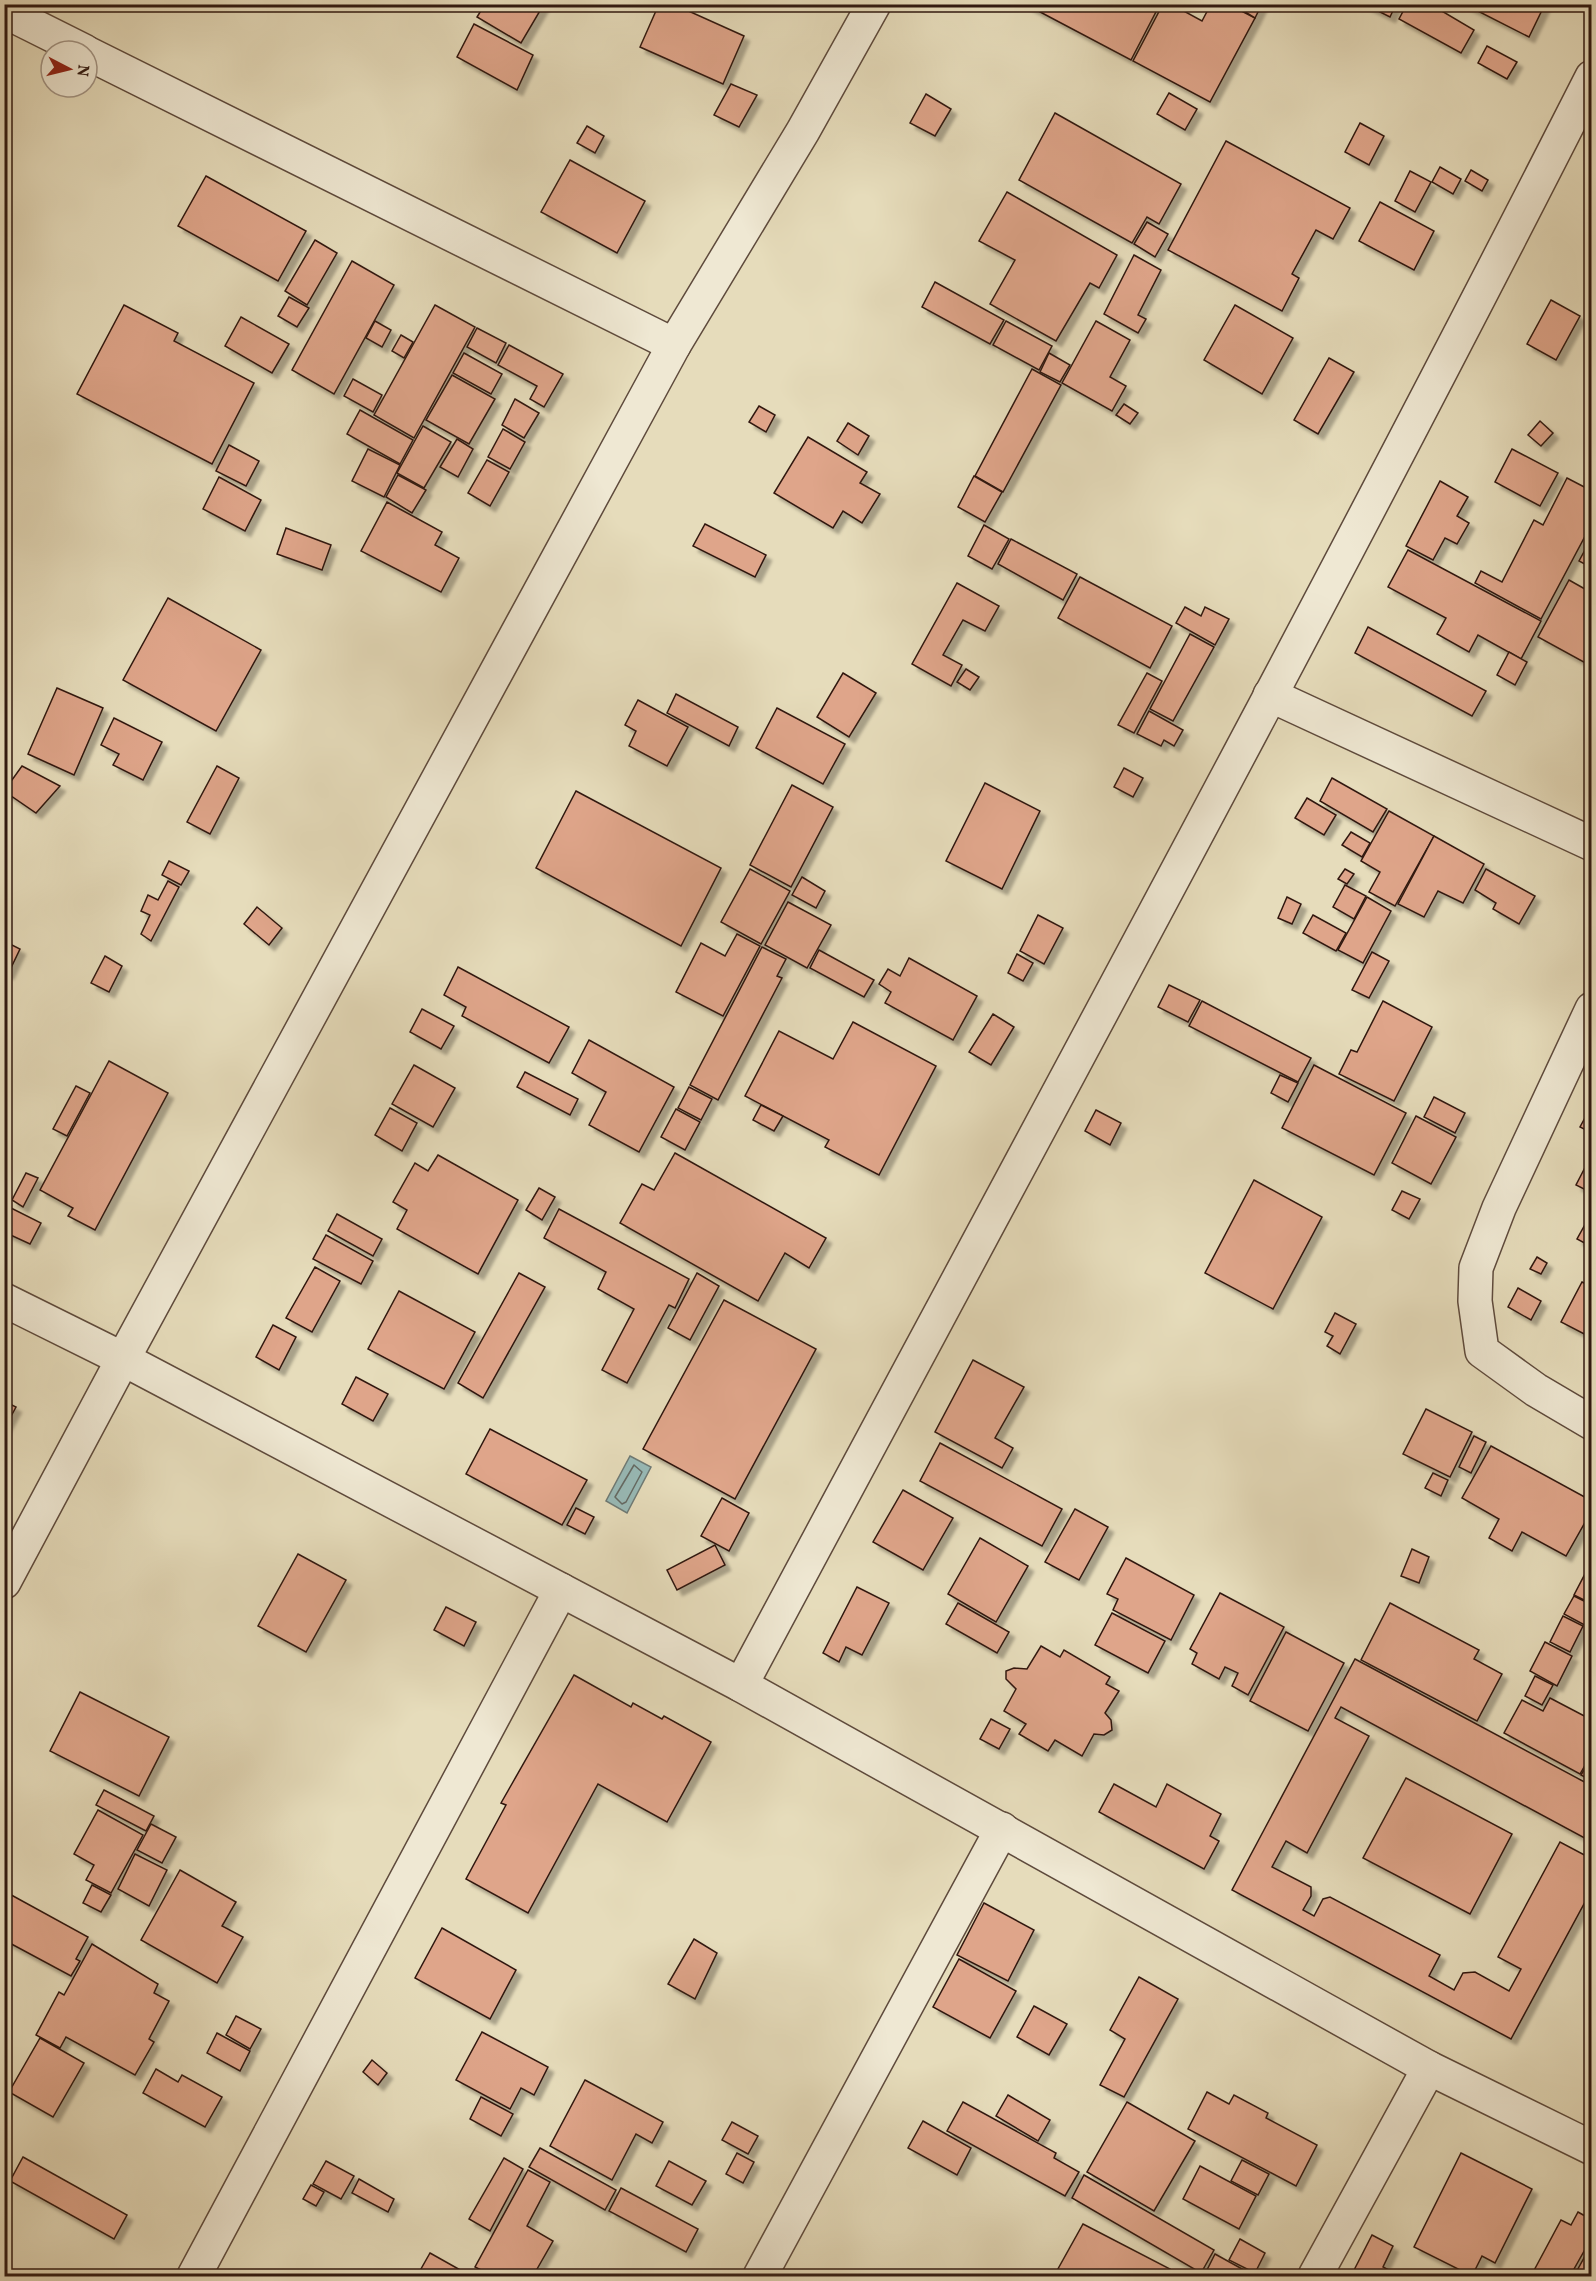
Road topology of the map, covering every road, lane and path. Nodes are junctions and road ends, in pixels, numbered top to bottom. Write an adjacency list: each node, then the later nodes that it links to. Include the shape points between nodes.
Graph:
1 (874, 4): 6 (street, via 803,131)
2 (4, 11): 3 (street)
3 (59, 39)
4 (99, 59): 6 (street)
5 (1592, 76): 7 (street)
6 (674, 345): 11 (street)
7 (1270, 695): 8 (street); 15 (street)
8 (1592, 844)
9 (1592, 1010): 12 (street, via 1499,1208 1476,1268 1475,1301 1482,1351 1536,1390)
10 (4, 1300): 11 (street)
11 (123, 1359): 13 (street); 14 (street)
12 (1592, 1423)
13 (4, 1582)
14 (561, 1590): 15 (street); 19 (street)
15 (741, 1685): 16 (street)
16 (1002, 1829): 17 (street); 20 (street)
17 (1429, 2068): 18 (street); 21 (street)
18 (1592, 2148)
19 (194, 2277)
20 (760, 2277)
21 (1315, 2277)

